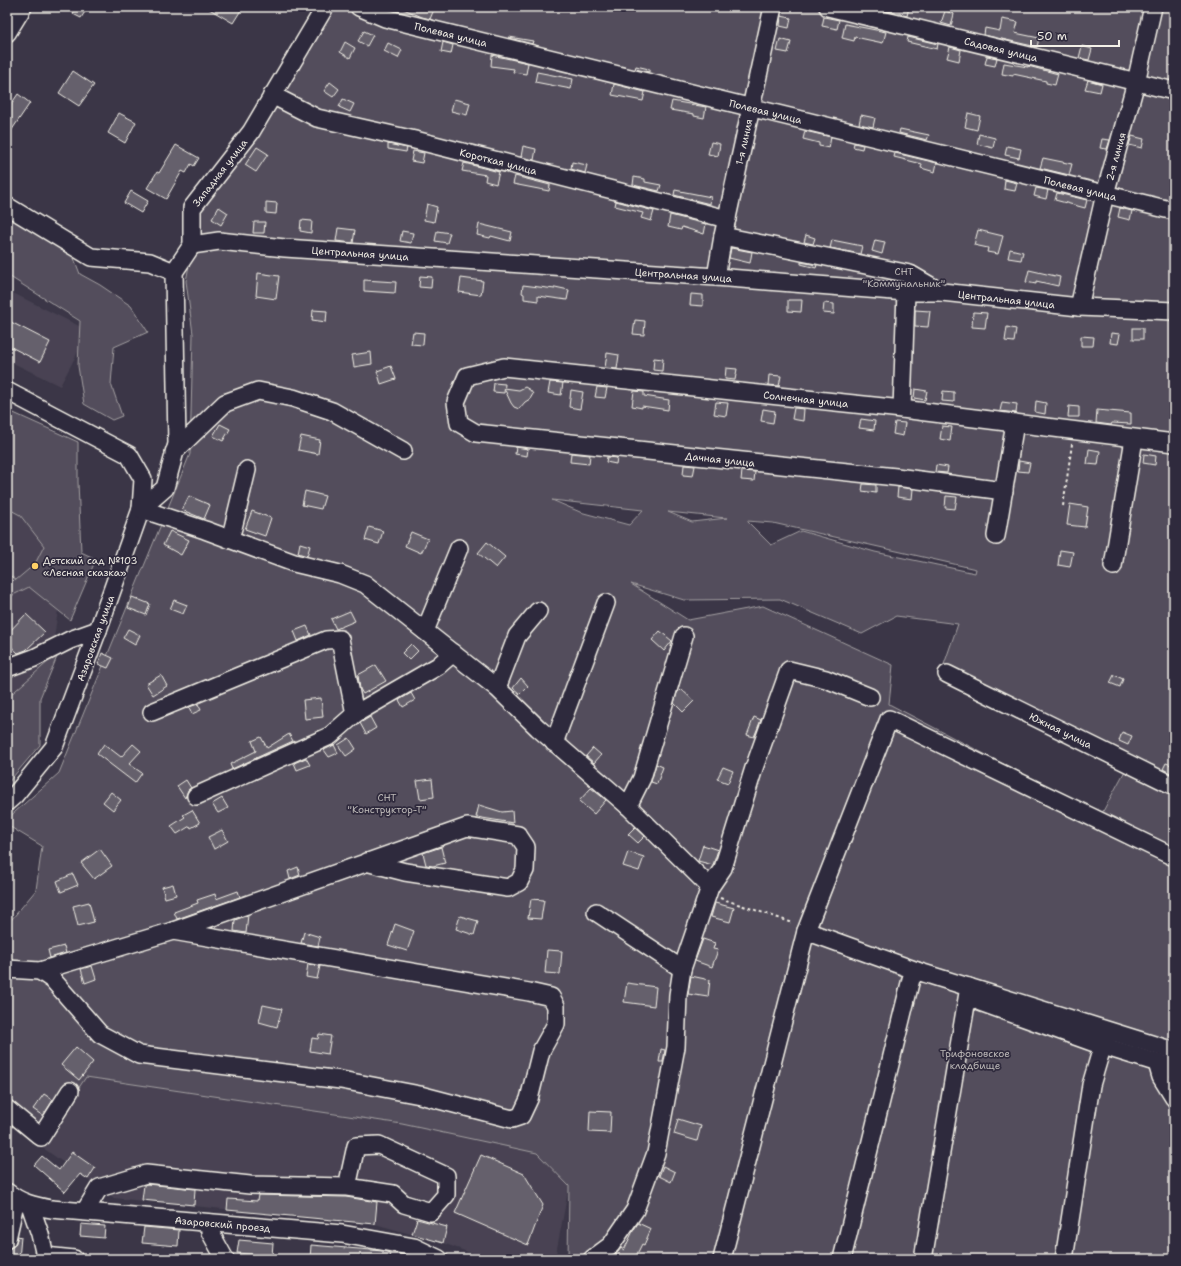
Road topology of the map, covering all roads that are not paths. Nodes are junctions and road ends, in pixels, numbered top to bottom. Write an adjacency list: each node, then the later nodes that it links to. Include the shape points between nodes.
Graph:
1 (23, 7): 7 (street)
2 (325, 7): 10 (street, Западная улица)
3 (358, 7): 11 (street, Полевая улица, via 385,18)
4 (773, 7): 11 (street, 1-я линия)
5 (828, 7): 8 (street, Садовая улица)
6 (1153, 7): 8 (street, 2-я линия)
7 (7, 33)
8 (1136, 82): 9 (street, Садовая улица); 12 (street, 2-я линия)
9 (1174, 91)
10 (272, 96): 15 (street, Короткая улица, via 317,118 415,140); 17 (street, Западная улица, via 251,132 192,208)
11 (752, 107): 12 (street, Полевая улица); 15 (street, 1-я линия)
12 (1105, 194): 14 (street, Полевая улица); 22 (street, 2-я линия)
13 (7, 206): 18 (street, via 91,257 150,262)
14 (1174, 211)
15 (727, 219): 16 (street, 1-я линия)
16 (723, 236): 19 (street, 1-я линия); 21 (street, via 910,274)
17 (192, 245): 18 (street); 19 (street, Центральная улица, via 219,241 292,249)
18 (174, 272): 31 (street, via 177,444)
19 (716, 277): 20 (street, Центральная улица)
20 (906, 292): 21 (street, Центральная улица); 26 (street)
21 (942, 292): 22 (street, Центральная улица)
22 (1079, 307): 23 (street, Центральная улица)
23 (1174, 311)
24 (7, 391): 34 (street, Азаровская улица, via 129,455 143,479)
25 (456, 402): 26 (street, Солнечная улица, via 467,376 504,367); 33 (street, Дачная улица, via 460,423 476,433 896,477)
26 (902, 409): 27 (street, Солнечная улица)
27 (1015, 423): 28 (street, Солнечная улица); 33 (street)
28 (1134, 439): 29 (street, Солнечная улица); 38 (street)
29 (1174, 443)
30 (403, 451): 31 (street, via 332,411 293,398 258,391 225,403)
31 (174, 452): 34 (street, via 165,488)
32 (248, 470): 36 (street)
33 (1004, 491): 35 (street)
34 (141, 509): 36 (street); 41 (street, Азаровская улица)
35 (996, 536)
36 (229, 539): 42 (street, via 294,563 340,574 365,584)
37 (459, 548): 42 (street)
38 (1113, 566)
39 (606, 603): 51 (street)
40 (538, 611): 47 (street, via 517,636)
41 (98, 630): 45 (street); 54 (street, Азаровская улица, via 54,747)
42 (425, 631): 44 (street)
43 (684, 636): 55 (street, via 642,778)
44 (453, 653): 47 (street); 50 (street, via 438,666)
45 (7, 668)
46 (947, 674): 52 (street, Южная улица)
47 (497, 688): 51 (street)
48 (870, 697): 58 (street, via 826,678 789,670 754,768 723,868)
49 (152, 712): 50 (street, via 326,640 340,639)
50 (355, 714): 53 (street, via 330,736)
51 (554, 743): 55 (street)
52 (1174, 786)
53 (196, 796)
54 (7, 802)
55 (628, 806): 58 (street)
56 (1174, 857): 60 (street, via 889,719)
57 (366, 862): 57 (street, via 467,827 518,835 526,847 525,870 519,882 508,888 405,872); 61 (street)
58 (709, 890): 63 (street)
59 (596, 912): 63 (street)
60 (807, 930): 65 (street); 83 (street)
61 (173, 931): 64 (street); 64 (street, via 551,997 556,1006 556,1024 541,1051 529,1099 521,1116 512,1119 420,1095 341,1080 139,1055 100,1034 53,980)
62 (7, 969): 64 (street)
63 (682, 969): 82 (street, via 676,1046 656,1153 635,1210 611,1245)
64 (40, 971)
65 (914, 975): 66 (street); 84 (street)
66 (968, 992): 67 (street); 85 (street)
67 (1105, 1038): 68 (street); 69 (street); 86 (street, via 1091,1085)
68 (1174, 1051)
69 (1157, 1063): 70 (street); 72 (street, via 1161,1078)
70 (1174, 1068)
71 (70, 1092): 73 (street, via 41,1137)
72 (1174, 1098)
73 (7, 1109)
74 (347, 1187): 74 (street, via 356,1146 379,1145 446,1176 446,1195 431,1212 404,1204 393,1194); 76 (street, via 250,1184 146,1174 99,1188)
75 (17, 1199): 76 (street, Азаровский проезд, via 51,1209); 78 (street); 79 (street, via 40,1234 45,1256)
76 (85, 1211): 77 (street, Азаровский проезд)
77 (210, 1223): 80 (street, via 210,1232); 81 (street, Азаровский проезд, via 342,1234 414,1247)
78 (7, 1239)
79 (73, 1259)
80 (225, 1259)
81 (439, 1259)
82 (592, 1259)
83 (722, 1259)
84 (842, 1259)
85 (923, 1259)
86 (1064, 1259)

